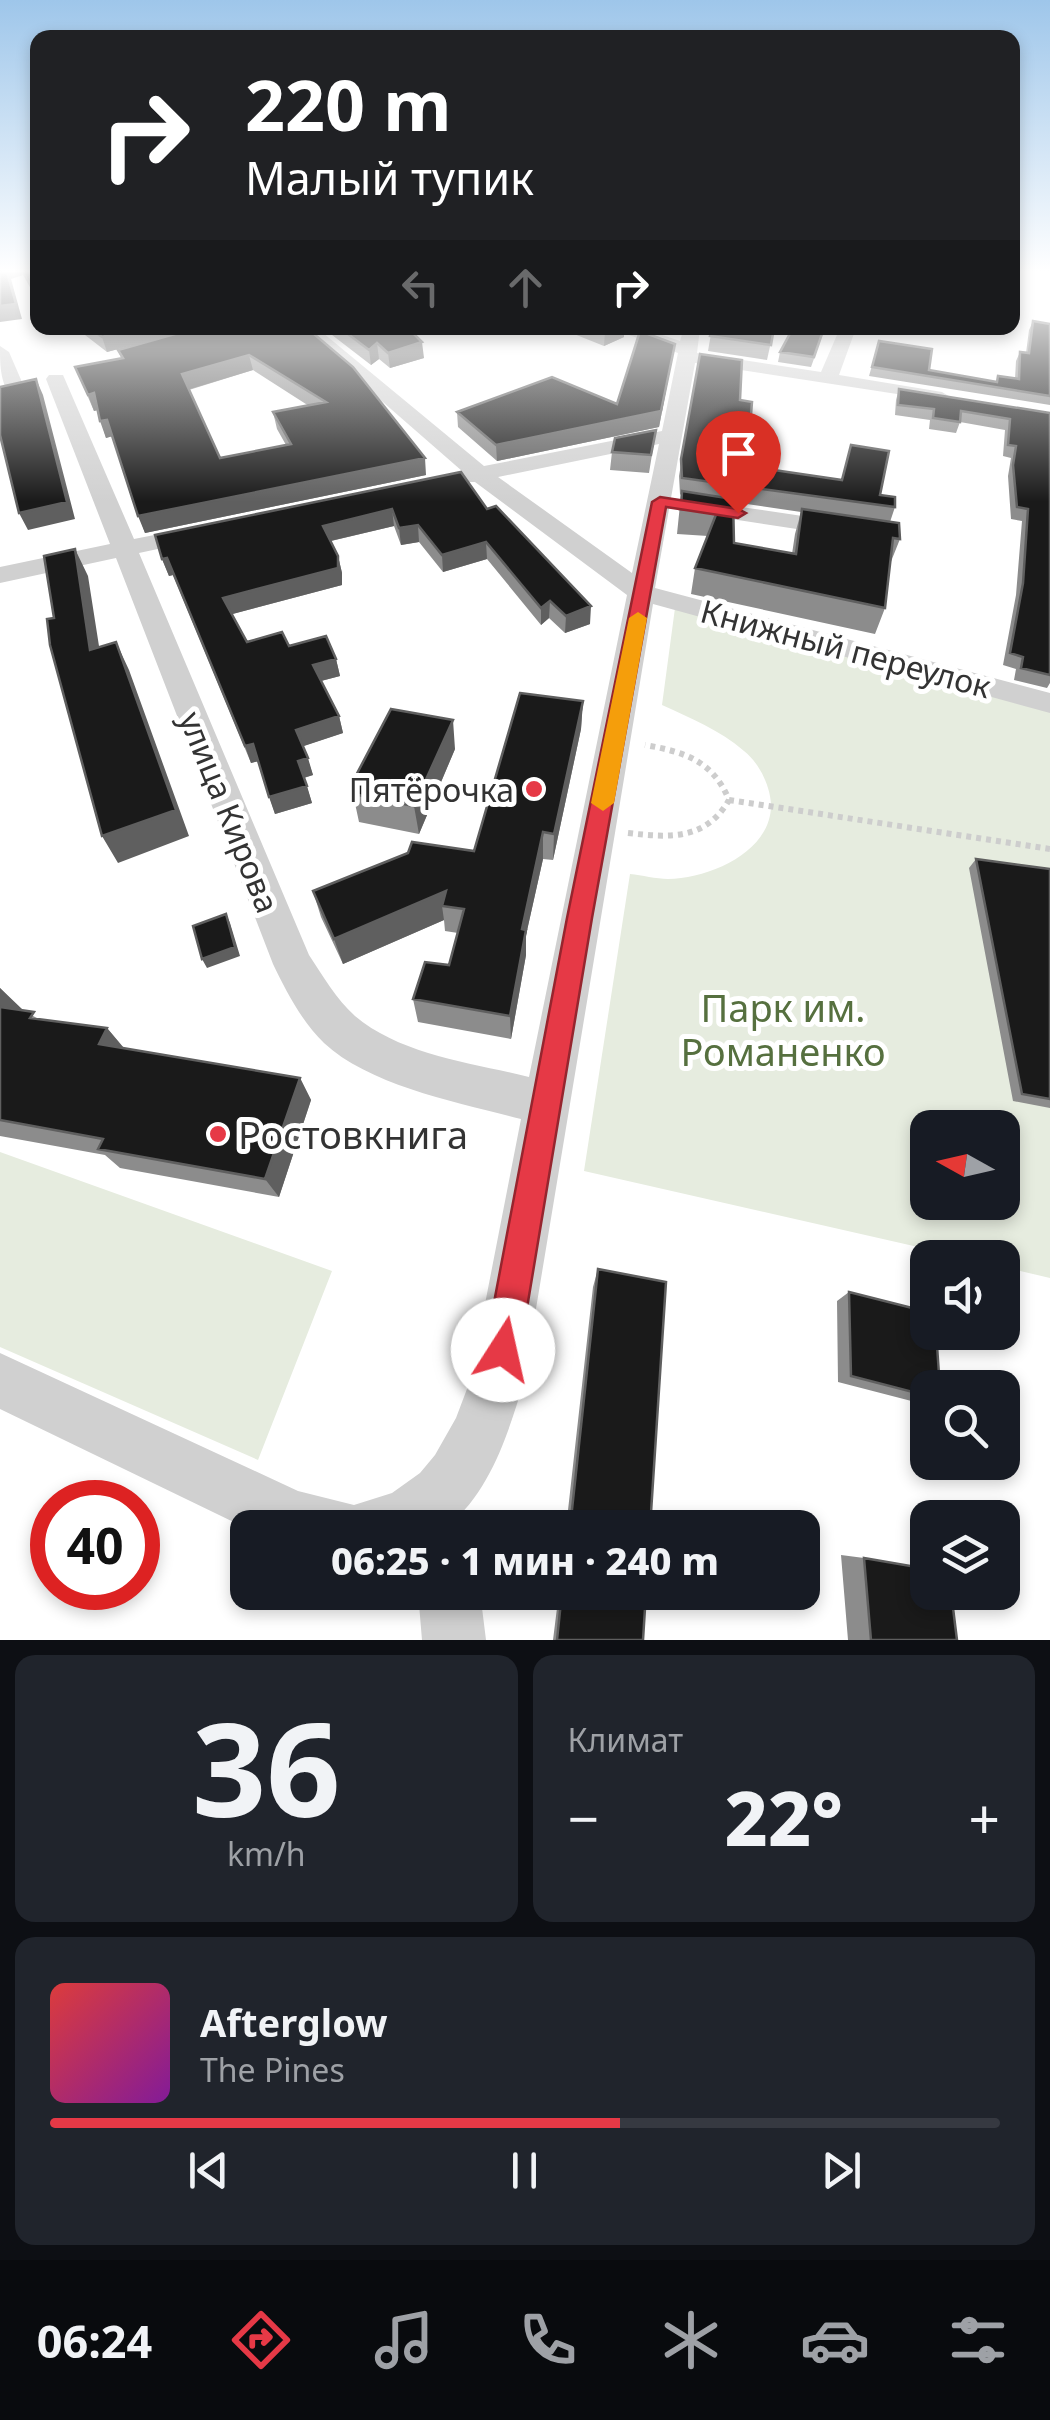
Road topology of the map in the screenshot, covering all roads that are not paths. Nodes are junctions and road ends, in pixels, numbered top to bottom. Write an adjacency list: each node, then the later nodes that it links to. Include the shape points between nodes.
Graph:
1 (331, 349): 10 (street)
2 (688, 349): 9 (street)
3 (703, 349): 6 (street)
4 (840, 349): 6 (street)
5 (0, 352): 7 (street)
6 (828, 380): 8 (street)
7 (8, 390): 15 (street, улица Кирова, via 65,376)
8 (957, 401)
9 (672, 434): 10 (street); 12 (street)
10 (480, 474): 11 (street); 17 (street)
11 (442, 482)
12 (660, 502): 14 (street); 17 (street)
13 (236, 526): 15 (street)
14 (874, 534)
15 (123, 549): 16 (street); 19 (street, улица Кирова, via 293,964 318,1006 347,1036 381,1056)
16 (0, 574)
17 (642, 593): 18 (street, Книжный переулок); 19 (street)
18 (1050, 703)
19 (546, 1104): 22 (street, via 497,1382 456,1479)
20 (0, 1380): 21 (street)
21 (273, 1510)
22 (421, 1510)
23 (451, 1610): 24 (street)
24 (454, 1640)

